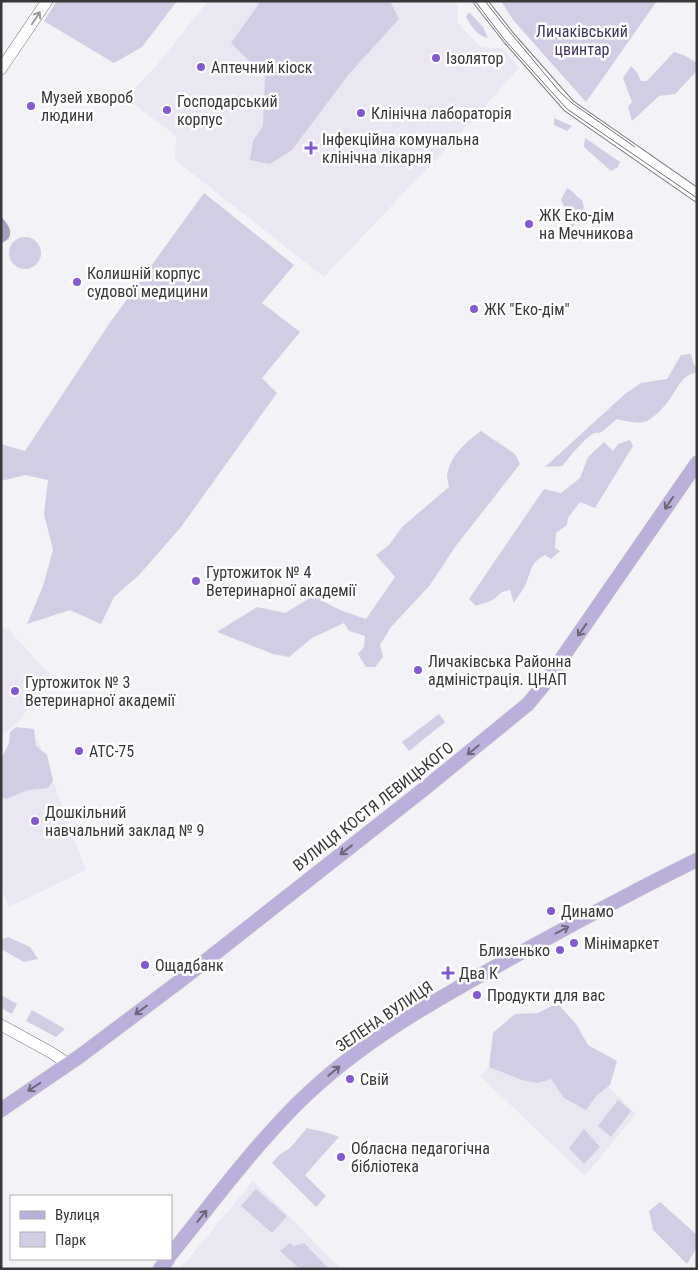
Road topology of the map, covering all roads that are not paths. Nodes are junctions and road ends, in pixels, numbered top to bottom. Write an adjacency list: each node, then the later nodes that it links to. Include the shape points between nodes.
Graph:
1 (47, 1): 3 (street, one-way to 1)
2 (480, 1): 4 (main road, via 569,106)
3 (1, 69)
4 (697, 195)
5 (697, 463): 8 (main road, ВУЛИЦЯ КОСТЯ ЛЕВИЦЬКОГО, one-way to 8, via 528,704 180,981)
6 (697, 860): 10 (main road, ЗЕЛЕНА ВУЛИЦЯ, one-way to 6, via 267,1137 298,1103 345,1062 461,986)
7 (1, 1025): 8 (street)
8 (68, 1064): 9 (main road, ВУЛИЦЯ КОСТЯ ЛЕВИЦЬКОГО, one-way to 9)
9 (1, 1110)
10 (172, 1253)

